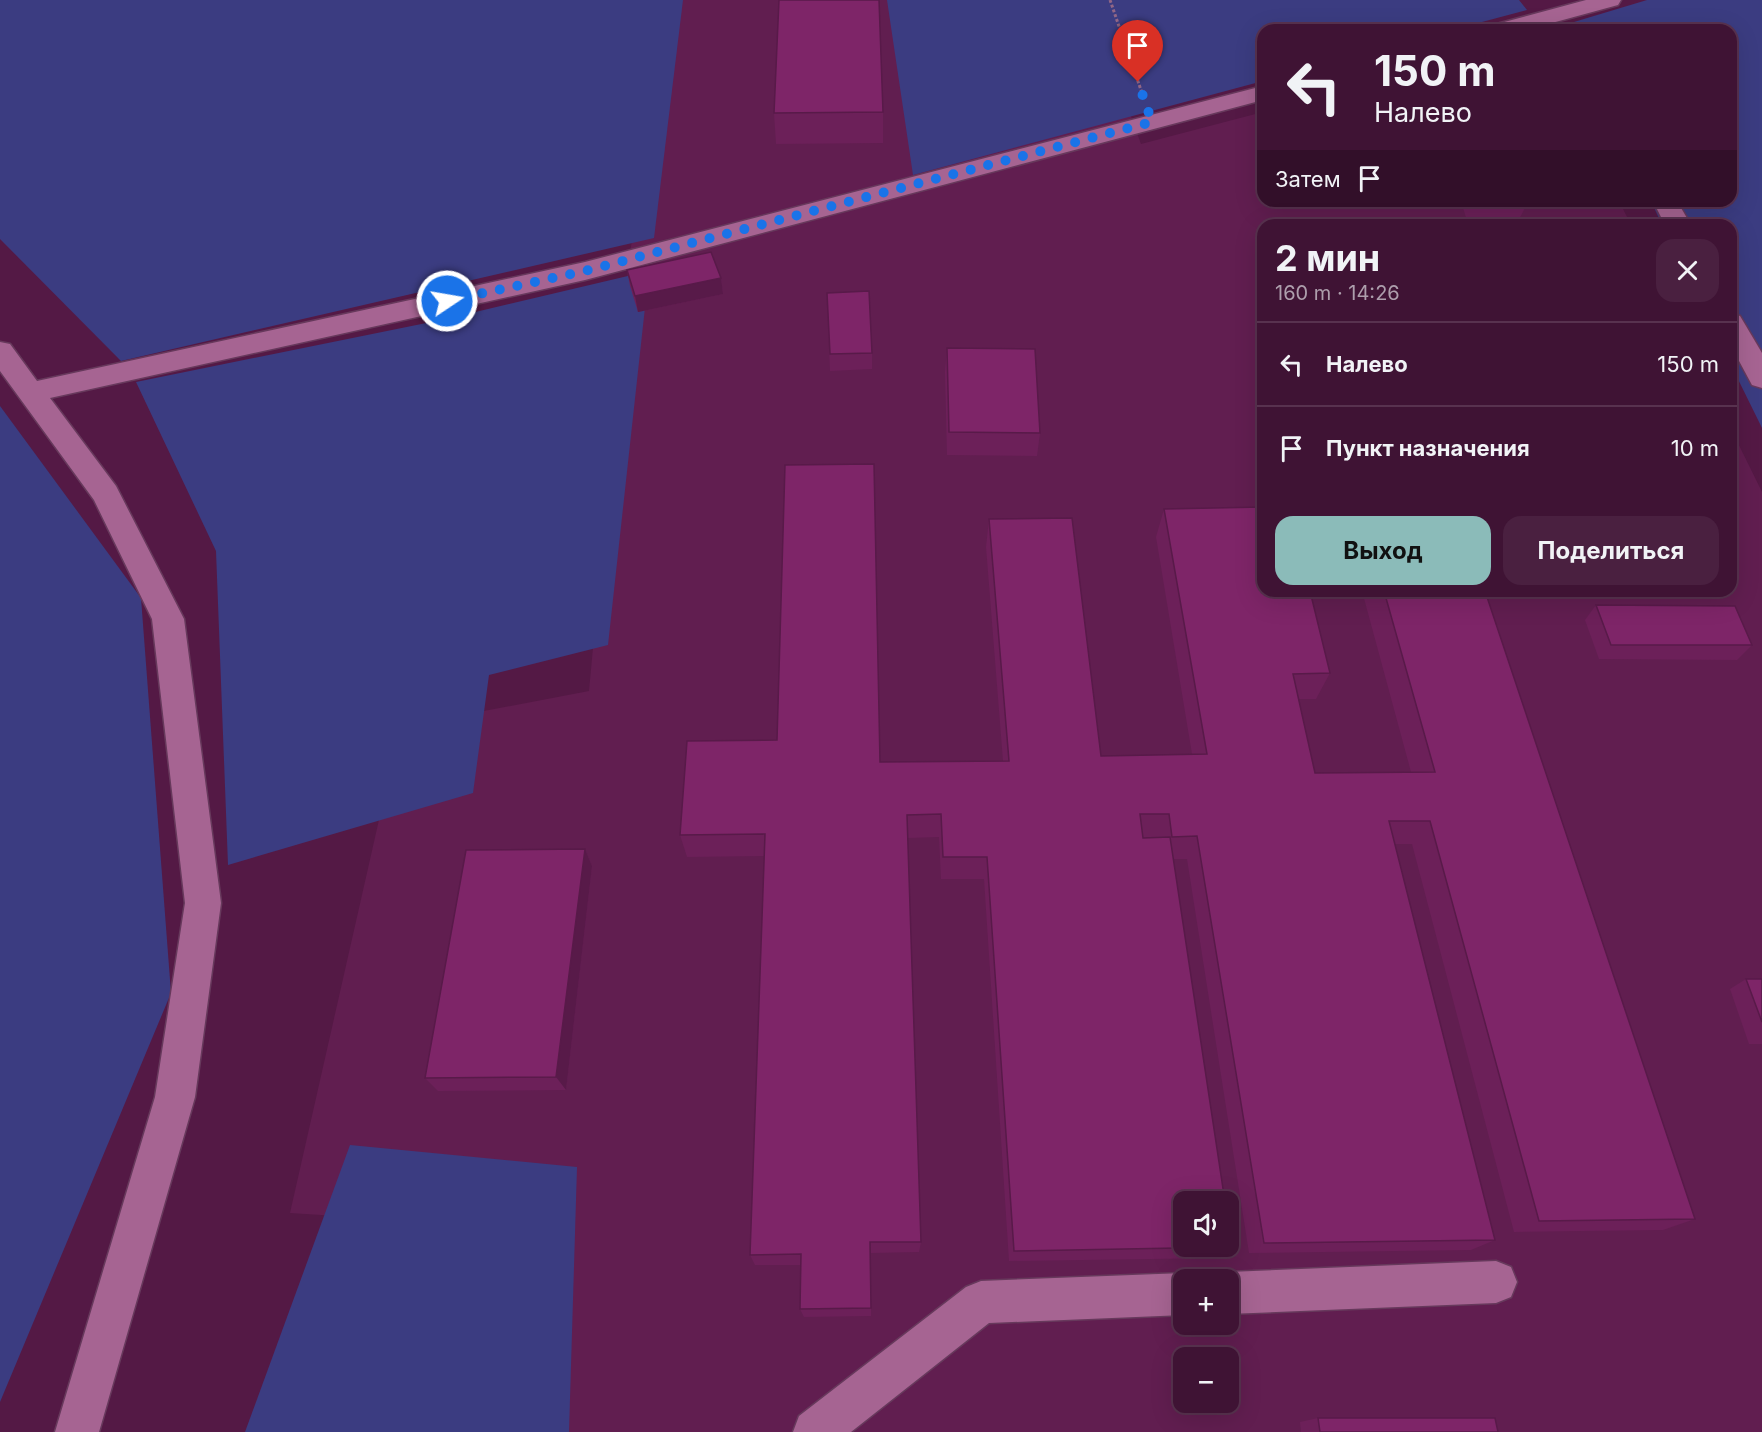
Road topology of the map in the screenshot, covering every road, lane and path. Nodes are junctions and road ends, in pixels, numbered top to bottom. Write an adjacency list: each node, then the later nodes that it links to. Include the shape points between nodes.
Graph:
1 (1110, 0): 6 (path)
2 (1610, 0): 3 (street)
3 (1561, 15): 4 (street)
4 (1525, 24)
5 (1257, 95): 6 (street)
6 (1152, 122): 10 (street, via 585,271)
7 (1737, 332): 9 (street)
8 (0, 351): 10 (street)
9 (1762, 378)
10 (33, 392): 14 (street, via 106,494 168,619 203,903 175,1097)
11 (1496, 1282): 12 (street)
12 (1239, 1293)
13 (1173, 1294): 15 (street, via 981,1302)
14 (77, 1432)
15 (815, 1432)

